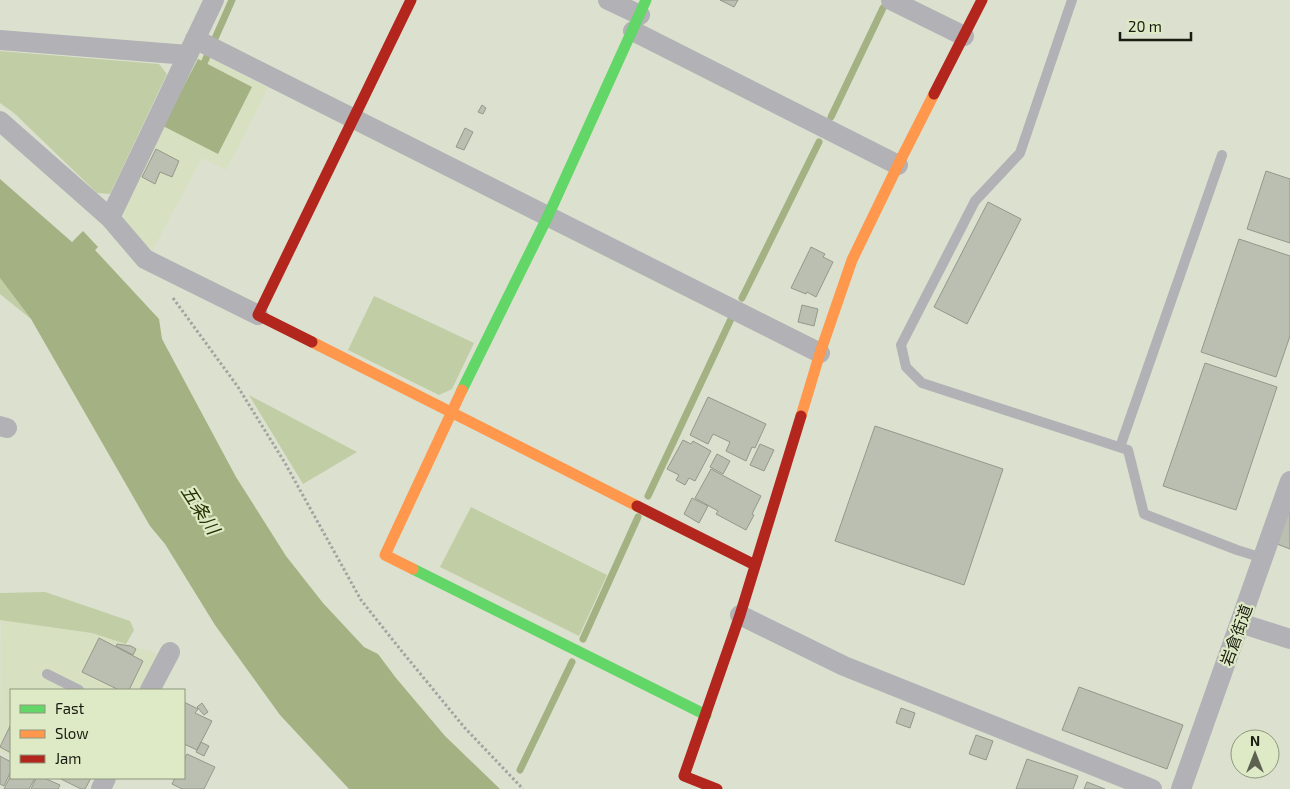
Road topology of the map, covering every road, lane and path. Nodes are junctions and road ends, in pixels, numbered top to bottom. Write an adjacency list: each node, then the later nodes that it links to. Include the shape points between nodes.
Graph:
1 (214, 0): 10 (street)
2 (411, 0): 11 (street)
3 (608, 0): 7 (street)
4 (891, 0): 8 (street)
5 (982, 0): 8 (street)
6 (1072, 0): 21 (lane, via 1020,153 975,201 901,345 906,367 922,384)
7 (640, 16): 14 (street); 15 (street)
8 (964, 36): 14 (street)
9 (0, 40): 10 (street)
10 (191, 47): 11 (street, via 217,50); 16 (street)
11 (353, 118): 15 (street); 18 (street)
12 (0, 121): 16 (street)
13 (1222, 156): 21 (lane)
14 (898, 165): 19 (street, via 852,260)
15 (548, 216): 19 (street); 20 (street)
16 (110, 218): 18 (street, via 145,259)
17 (168, 291): 33 (path, via 243,396 285,463 362,600 464,727)
18 (258, 315): 20 (street)
19 (820, 353): 24 (street)
20 (451, 413): 24 (street); 32 (street, via 385,555)
21 (1120, 447): 23 (lane, via 1128,450 1144,514)
22 (1290, 481): 23 (street, 岩倉街道)
23 (1263, 558): 26 (street, 岩倉街道)
24 (755, 564): 25 (street)
25 (740, 615): 32 (street); 35 (street, via 844,666)
26 (1240, 623): 27 (street); 36 (street, 岩倉街道)
27 (1290, 639)
28 (170, 652): 31 (street)
29 (47, 674): 30 (lane)
30 (77, 689)
31 (151, 689)
32 (706, 714): 34 (street, via 684,776)
33 (523, 789)
34 (717, 789)
35 (1152, 789)
36 (1181, 789)

